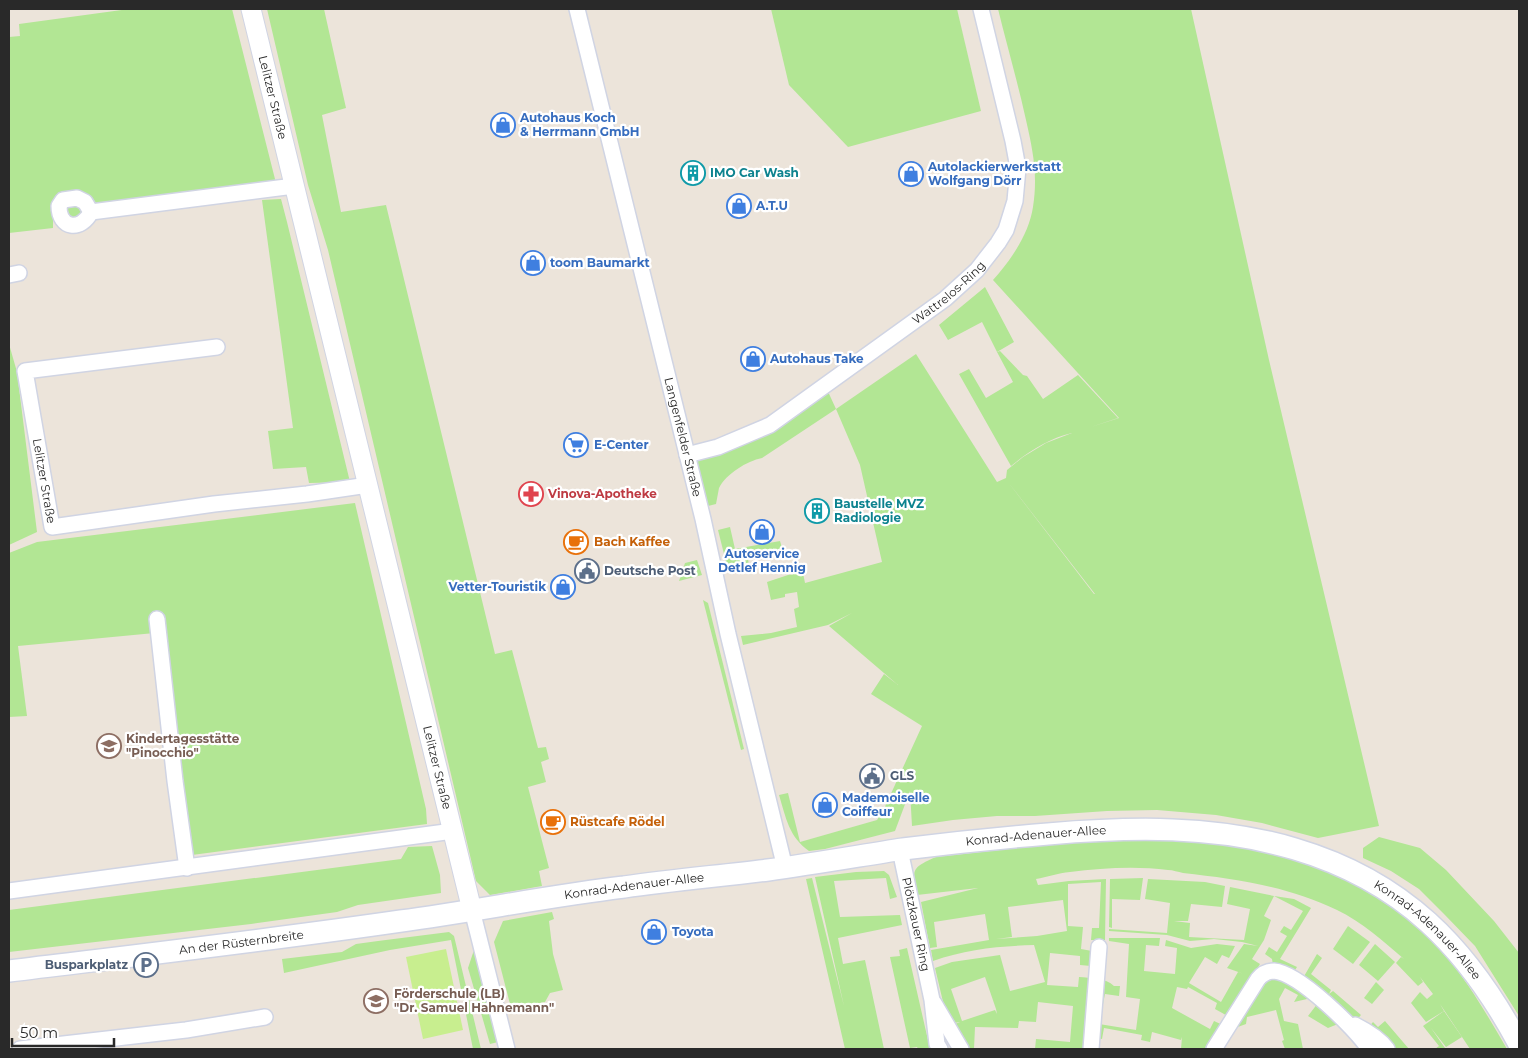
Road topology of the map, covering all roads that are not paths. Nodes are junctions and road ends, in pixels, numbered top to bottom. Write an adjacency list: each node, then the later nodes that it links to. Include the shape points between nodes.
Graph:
1 (251, 9): 4 (street, Lelitzer Straße)
2 (577, 9): 7 (street, Langenfelder Straße)
3 (981, 9): 7 (street, Wattrelos-Ring, via 1018,168 1015,201 1006,230 998,243 977,270 945,299 770,426)
4 (294, 186): 5 (street); 8 (street, Lelitzer Straße)
5 (91, 212)
6 (217, 347): 8 (street, Lelitzer Straße, via 25,371 52,527)
7 (687, 456): 13 (street, Langenfelder Straße)
8 (368, 485): 10 (street, Lelitzer Straße)
9 (157, 619): 12 (street)
10 (453, 831): 12 (street); 15 (street, Lelitzer Straße)
11 (900, 850): 13 (main road, Konrad-Adenauer-Allee); 18 (street, Plötzkauer Ring); 21 (main road, Konrad-Adenauer-Allee, via 984,839 1116,829 1189,830 1262,840 1298,850 1368,879 1416,910 1466,960)
12 (187, 868): 14 (street)
13 (785, 868): 15 (main road, Konrad-Adenauer-Allee, via 622,887)
14 (9, 891)
15 (472, 910): 17 (main road, An der Rüsternbreite, via 249,942); 23 (street, Lelitzer Straße)
16 (1099, 947): 26 (street)
17 (9, 971)
18 (932, 1000): 24 (street, Plötzkauer Ring); 25 (street, Plötzkauer Ring)
19 (265, 1017): 22 (street, via 186,1030)
20 (1344, 1020): 27 (street, via 1321,998 1293,980 1280,972 1267,972 1258,979); 28 (street); 29 (street, via 1370,1033)
21 (1519, 1044)
22 (20, 1049)
23 (507, 1049)
24 (940, 1049)
25 (961, 1049)
26 (1090, 1049)
27 (1214, 1049)
28 (1369, 1049)
29 (1387, 1049)

